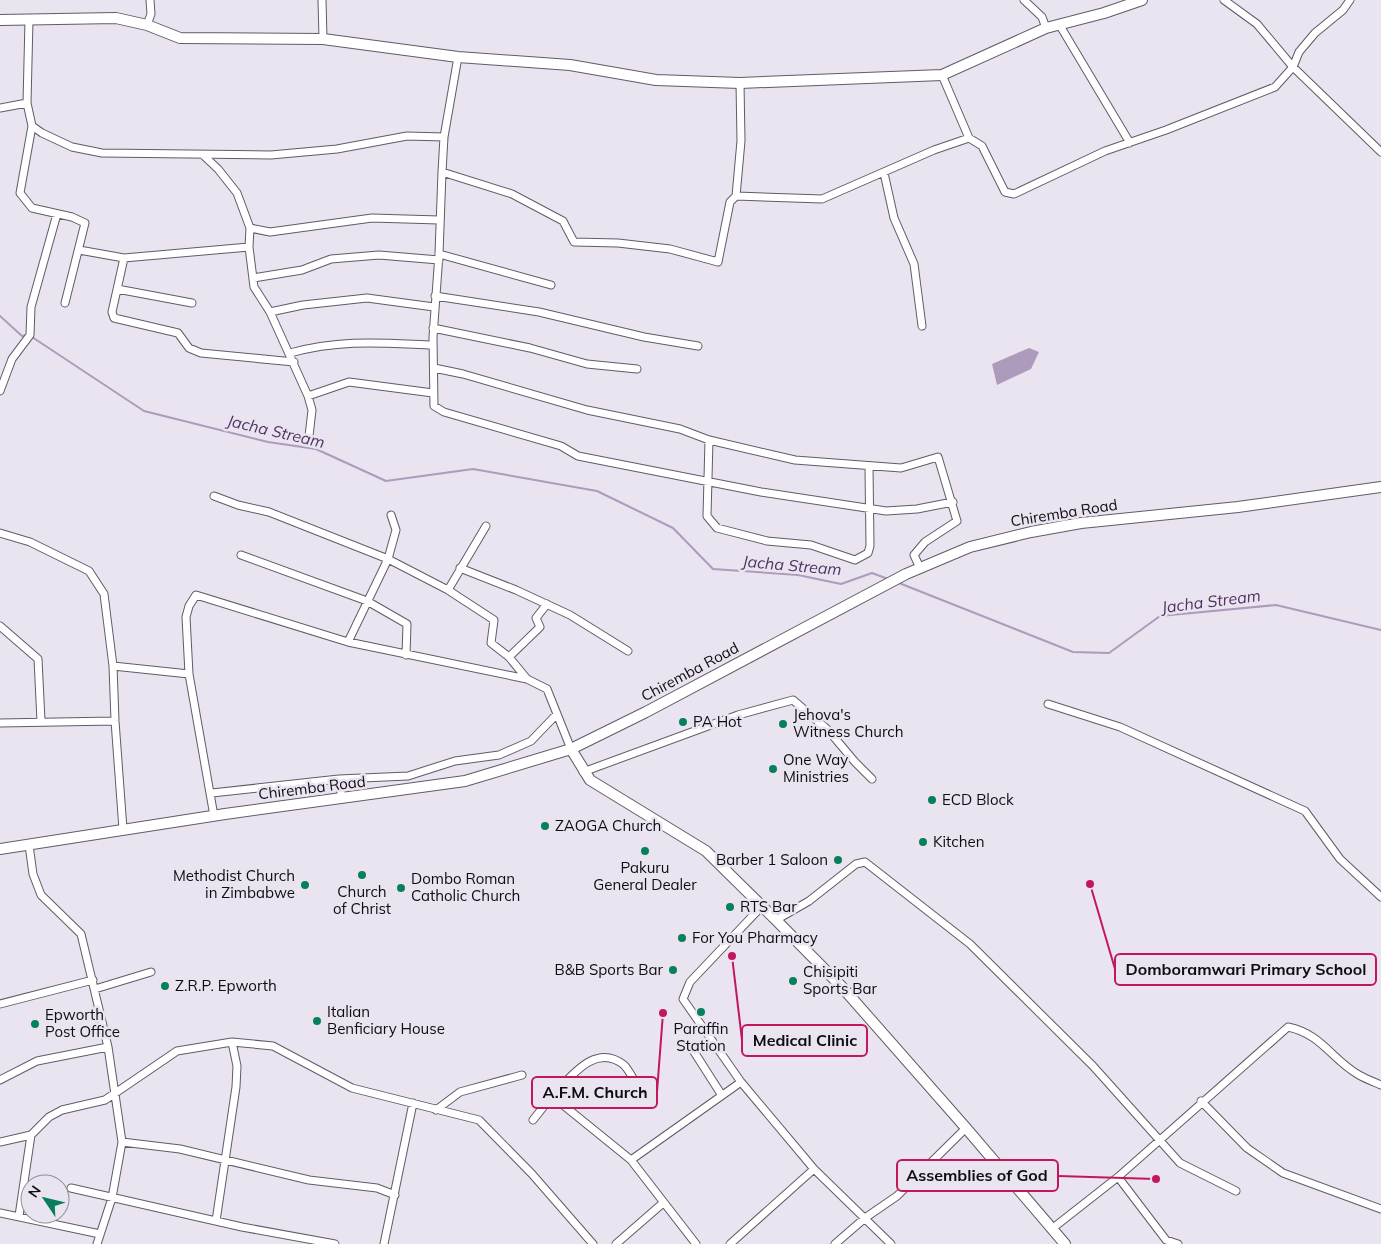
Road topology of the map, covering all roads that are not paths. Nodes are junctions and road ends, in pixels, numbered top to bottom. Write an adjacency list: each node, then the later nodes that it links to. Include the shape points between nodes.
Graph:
1 (150, 0): 10 (street, via 151,14)
2 (322, 0): 12 (street)
3 (1024, 0): 11 (street, via 1042,18)
4 (1142, 0): 9 (street)
5 (1224, 0): 14 (street, via 1257,24)
6 (1350, 0): 14 (street, via 1304,45)
7 (0, 20): 8 (street)
8 (29, 20): 10 (street, via 116,18); 17 (street)
9 (1059, 24): 11 (street); 22 (street)
10 (147, 25): 12 (street, via 180,38)
11 (1046, 28): 15 (street)
12 (323, 39): 13 (street)
13 (458, 57): 16 (street, via 570,65 656,80); 20 (street)
14 (1293, 67): 22 (street, via 1275,87); 23 (street)
15 (942, 75): 16 (street); 21 (street)
16 (740, 83): 27 (street, via 741,142)
17 (27, 103): 18 (street); 19 (street)
18 (0, 108)
19 (32, 126): 24 (street, via 72,147 102,153); 28 (street, via 20,193 32,208)
20 (444, 137): 24 (street, via 407,136 337,149 271,155); 25 (street)
21 (969, 138): 22 (street, via 982,146 1005,192 1014,194 1105,151); 26 (street)
22 (1130, 143)
23 (1381, 152)
24 (203, 155): 30 (street, via 237,193)
25 (442, 172): 27 (street, via 512,194 563,221 574,242 618,243 670,250 718,262 730,202); 29 (street)
26 (884, 173): 27 (street, via 822,199); 43 (street, via 894,218 914,264)
27 (736, 196)
28 (57, 214): 32 (street, via 85,223); 51 (street, via 31,307 30,335 12,359)
29 (439, 220): 30 (street, via 372,218 270,232); 33 (street)
30 (250, 228): 31 (street)
31 (248, 247): 34 (street); 35 (street)
32 (79, 250): 34 (street); 40 (street)
33 (439, 257): 35 (street, via 379,254 331,258 302,270); 36 (street); 38 (street)
34 (124, 258): 37 (street)
35 (253, 278): 42 (street, via 254,287)
36 (551, 285)
37 (117, 289): 39 (street); 48 (street, via 112,312 114,318 178,333 189,348 201,353)
38 (435, 296): 41 (street); 46 (street, via 539,312)
39 (192, 303)
40 (65, 304)
41 (434, 307): 42 (street, via 367,298); 44 (street)
42 (270, 312): 47 (street)
43 (922, 326)
44 (434, 328): 45 (street); 50 (street, via 530,348 587,364)
45 (433, 345): 47 (street, via 355,342 322,344); 49 (street)
46 (698, 346)
47 (290, 353): 48 (street)
48 (294, 362): 53 (street)
49 (434, 368): 52 (street); 55 (street, via 587,410 680,429)
50 (637, 369)
51 (0, 391)
52 (433, 393): 53 (street, via 350,382); 57 (street, via 434,406 444,412 560,446 578,456)
53 (308, 396): 54 (street, via 312,410)
54 (309, 436)
55 (709, 440): 56 (street, via 795,460); 57 (street)
56 (868, 467): 60 (street, via 901,468 938,457); 61 (street)
57 (708, 480): 61 (street); 61 (street, via 707,516 717,528 767,541 811,545 855,560 868,553 870,546)
58 (1381, 487): 68 (street, Chiremba Road, via 1048,529 970,547)
59 (214, 496): 66 (street, via 269,512)
60 (953, 502): 61 (street, via 917,509); 68 (street, via 957,521 925,542 914,554)
61 (868, 509)
62 (391, 515): 66 (street, via 396,530)
63 (486, 526): 67 (street)
64 (0, 533): 77 (street, via 30,542 89,571 104,594)
65 (240, 554): 70 (street)
66 (388, 559): 69 (street); 70 (street)
67 (460, 568): 69 (street); 71 (street)
68 (920, 568): 85 (street, Chiremba Road)
69 (448, 590): 76 (street, via 494,620 491,643)
70 (367, 602): 73 (street); 75 (street, via 407,624)
71 (547, 604): 74 (street); 76 (street, via 536,618 540,627)
72 (0, 626): 82 (street, via 38,659)
73 (348, 642): 75 (street); 78 (street, via 196,595 188,606 186,617)
74 (628, 651)
75 (406, 655): 79 (street)
76 (509, 657): 79 (street)
77 (113, 666): 78 (street); 83 (street)
78 (189, 674): 89 (street)
79 (527, 679): 81 (street, via 547,689)
80 (1048, 704): 95 (street, via 1120,727 1305,812 1340,858)
81 (557, 714): 85 (street); 87 (street, via 531,741 499,755 454,761 408,776)
82 (41, 721): 83 (street); 84 (street)
83 (115, 722): 92 (street)
84 (0, 723)
85 (571, 748): 86 (street); 90 (street, Chiremba Road, via 465,781)
86 (583, 772): 88 (street, via 738,715 793,700 828,730); 96 (street, via 590,780 706,851)
87 (339, 779): 89 (street); 90 (street)
88 (872, 779)
89 (212, 793): 91 (street)
90 (342, 799): 91 (street, Chiremba Road)
91 (214, 816): 92 (street, Chiremba Road)
92 (123, 829): 93 (street, Chiremba Road)
93 (29, 845): 94 (street, Chiremba Road); 99 (street, via 33,874 41,895 81,934)
94 (0, 849)
95 (1381, 897)
96 (762, 906): 97 (street); 107 (street, via 690,982 683,999)
97 (776, 920): 117 (street, via 842,987); 119 (street, via 809,901 856,864 865,862 970,944 1092,1066)
98 (151, 972): 100 (street)
99 (93, 980): 100 (street); 101 (street)
100 (95, 989): 103 (street)
101 (0, 1004)
102 (232, 1042): 110 (street, via 177,1051); 114 (street, via 274,1046 352,1088); 122 (street, via 237,1066)
103 (108, 1047): 106 (street, via 38,1061); 110 (street)
104 (691, 1047): 111 (street)
105 (522, 1075): 115 (street, via 460,1092)
106 (0, 1080)
107 (742, 1082): 111 (street); 124 (street)
108 (637, 1085): 112 (street, via 624,1065 606,1057 588,1060)
109 (1381, 1085): 113 (street, via 1358,1075 1302,1030 1288,1027)
110 (114, 1094): 118 (street, via 105,1100 62,1110 49,1117); 121 (street)
111 (721, 1094): 123 (street)
112 (552, 1096): 116 (street); 123 (street)
113 (1201, 1101): 119 (street); 131 (street, via 1247,1148 1283,1172)
114 (413, 1103): 115 (street); 128 (street)
115 (436, 1110): 141 (street, via 479,1120)
116 (533, 1120)
117 (966, 1128): 134 (street, via 897,1196); 136 (street)
118 (31, 1135): 120 (street); 133 (street)
119 (1158, 1141): 125 (street); 127 (street, via 1180,1164)
120 (0, 1142)
121 (122, 1142): 122 (street, via 180,1148); 129 (street)
122 (225, 1159): 128 (street, via 309,1180 377,1188); 135 (street)
123 (631, 1160): 130 (street)
124 (814, 1169): 134 (street); 144 (street)
125 (1118, 1177): 136 (street); 148 (street, via 1166,1240)
126 (71, 1188): 129 (street)
127 (1236, 1191)
128 (395, 1195): 140 (street)
129 (112, 1198): 135 (street); 137 (street)
130 (663, 1203): 142 (street); 143 (street)
131 (1381, 1209)
132 (0, 1213): 133 (street)
133 (19, 1216): 137 (street)
134 (865, 1218): 145 (street); 146 (street)
135 (216, 1221): 139 (street)
136 (1053, 1228): 147 (street)
137 (100, 1234): 138 (street)
138 (97, 1244)
139 (335, 1244)
140 (384, 1244)
141 (594, 1244)
142 (616, 1244)
143 (696, 1244)
144 (730, 1244)
145 (835, 1244)
146 (891, 1244)
147 (1065, 1244)
148 (1178, 1244)

